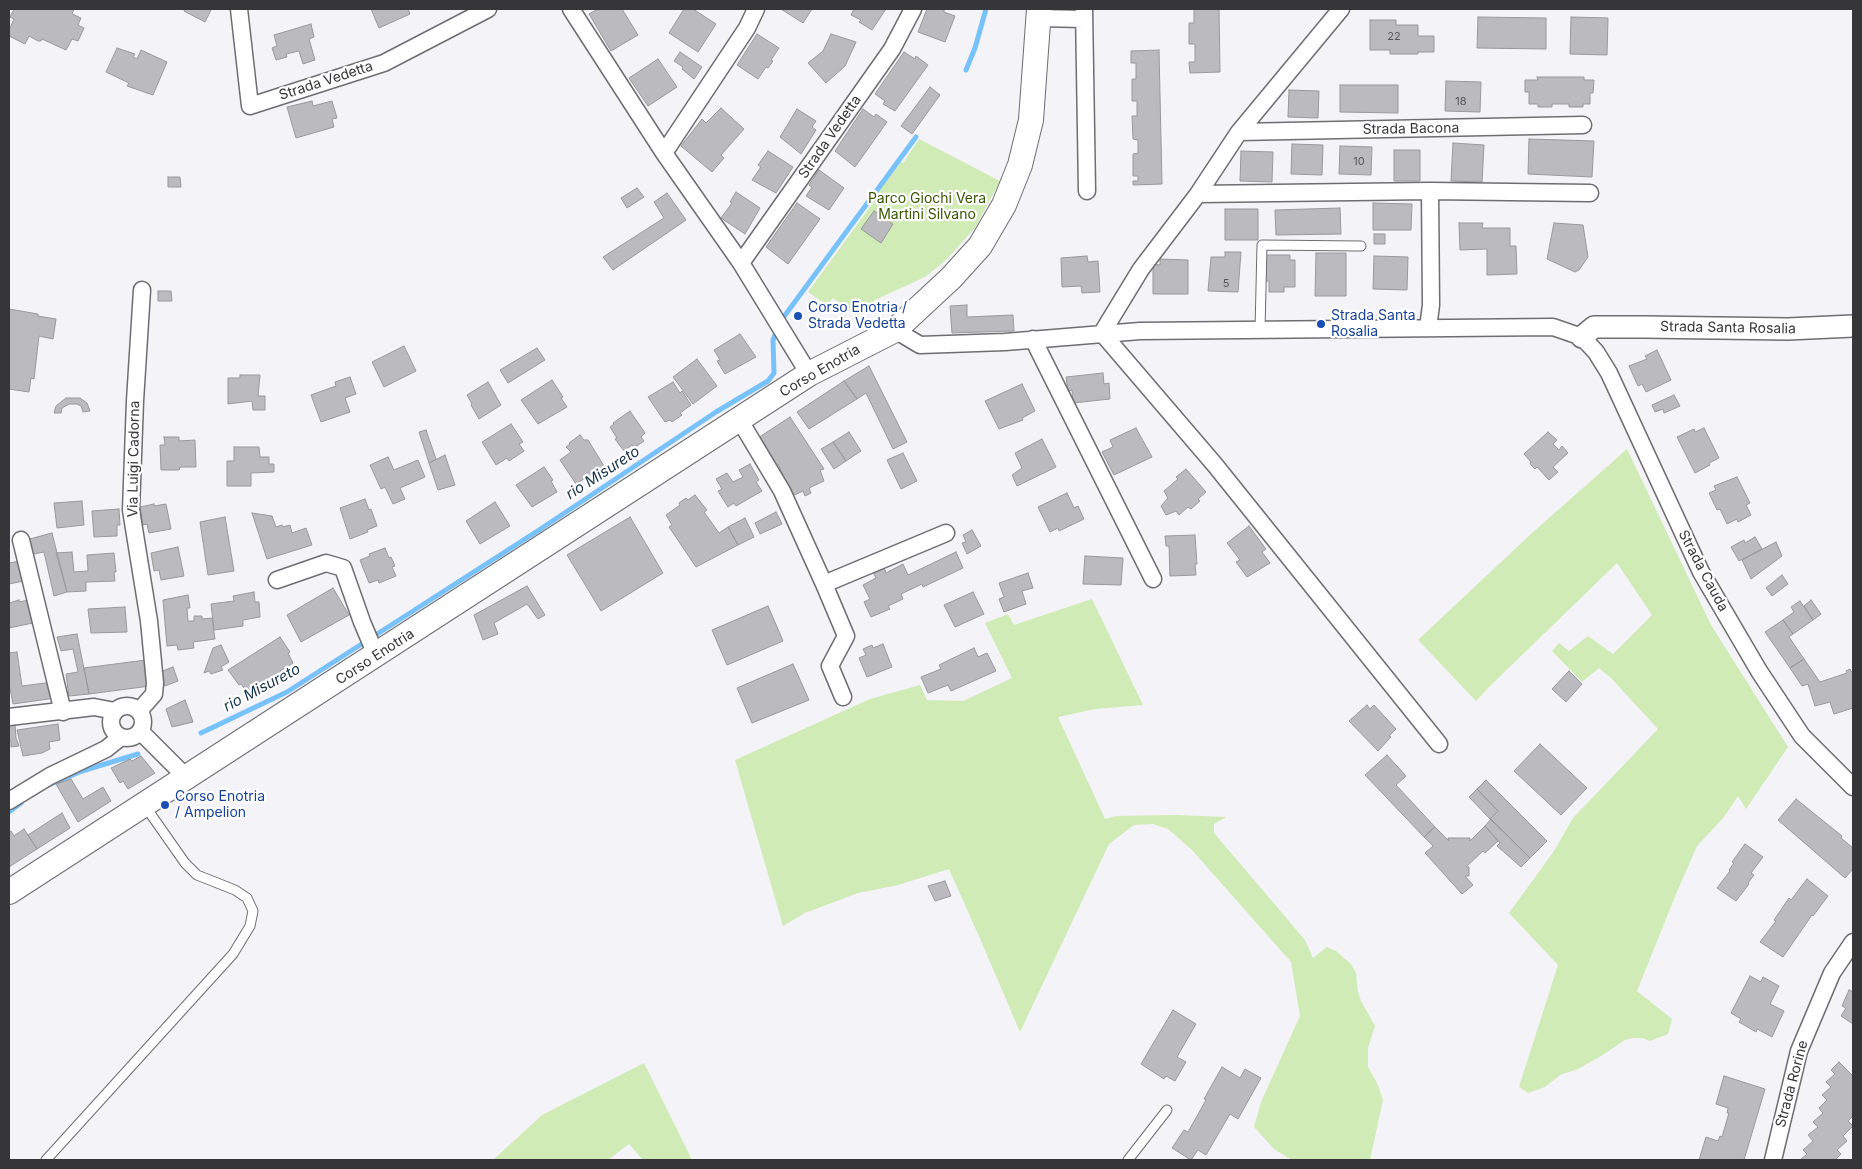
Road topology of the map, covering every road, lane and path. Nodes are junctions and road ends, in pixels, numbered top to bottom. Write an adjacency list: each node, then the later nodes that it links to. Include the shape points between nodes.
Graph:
1 (239, 9): 2 (street, Strada Vedetta, via 250,106 384,63)
2 (488, 9)
3 (571, 9): 11 (street)
4 (756, 9): 11 (street, via 747,28)
5 (913, 9): 17 (street, Strada Vedetta, via 892,49)
6 (1341, 9): 10 (street)
7 (1039, 13): 8 (street); 21 (main road, Corso Enotria, via 1030,120 1020,165 1004,205 980,246)
8 (1084, 14): 12 (street)
9 (1584, 125): 10 (street, Strada Bacona)
10 (1239, 132): 15 (street)
11 (664, 154): 17 (street)
12 (1087, 191)
13 (1430, 191): 14 (street); 15 (street); 20 (street, via 1431,305)
14 (1590, 193)
15 (1198, 194): 23 (street, via 1141,269)
16 (1361, 246): 22 (lane, via 1262,245)
17 (741, 263): 26 (street)
18 (142, 290): 36 (street, Via Luigi Cadorna, via 131,510 149,621 155,684 154,694)
19 (1853, 326): 24 (street, Strada Santa Rosalia, via 1788,330 1644,326 1594,328)
20 (1428, 328): 22 (street); 24 (street, via 1553,327)
21 (895, 330): 25 (street, via 920,345); 26 (main road, Corso Enotria)
22 (1260, 330): 23 (street)
23 (1102, 333): 25 (street); 41 (street, via 1215,464)
24 (1582, 337): 43 (street, Strada Cauda, via 1609,372 1701,572 1759,671 1802,736)
25 (1034, 339): 30 (street)
26 (809, 374): 27 (main road, Corso Enotria)
27 (740, 419): 32 (street, via 782,491); 33 (main road, Corso Enotria)
28 (946, 532): 32 (street)
29 (21, 540): 37 (street)
30 (1153, 579)
31 (277, 580): 33 (street, via 326,563 343,568)
32 (824, 584): 34 (street, via 846,636 830,666)
33 (372, 645): 42 (main road, Corso Enotria)
34 (843, 697)
35 (114, 711): 36 (street, via 130,705); 37 (street, via 94,707); 40 (street, via 111,726)
36 (139, 711): 39 (street, via 144,721)
37 (63, 712): 38 (street)
38 (9, 717)
39 (140, 731): 40 (street, via 132,737); 42 (street)
40 (121, 737): 44 (street, via 106,749 50,776)
41 (1439, 744)
42 (187, 778): 45 (main road, Corso Enotria)
43 (1853, 786)
44 (9, 801)
45 (145, 806): 46 (main road, Corso Enotria); 50 (lane, via 196,874 247,898 253,911 250,926 233,954)
46 (9, 892)
47 (1853, 942): 48 (street, Strada Rorine)
48 (1848, 959): 52 (street, Strada Rorine, via 1832,972 1799,1051)
49 (1167, 1110): 51 (lane)
50 (46, 1160)
51 (1128, 1160)
52 (1772, 1160)

